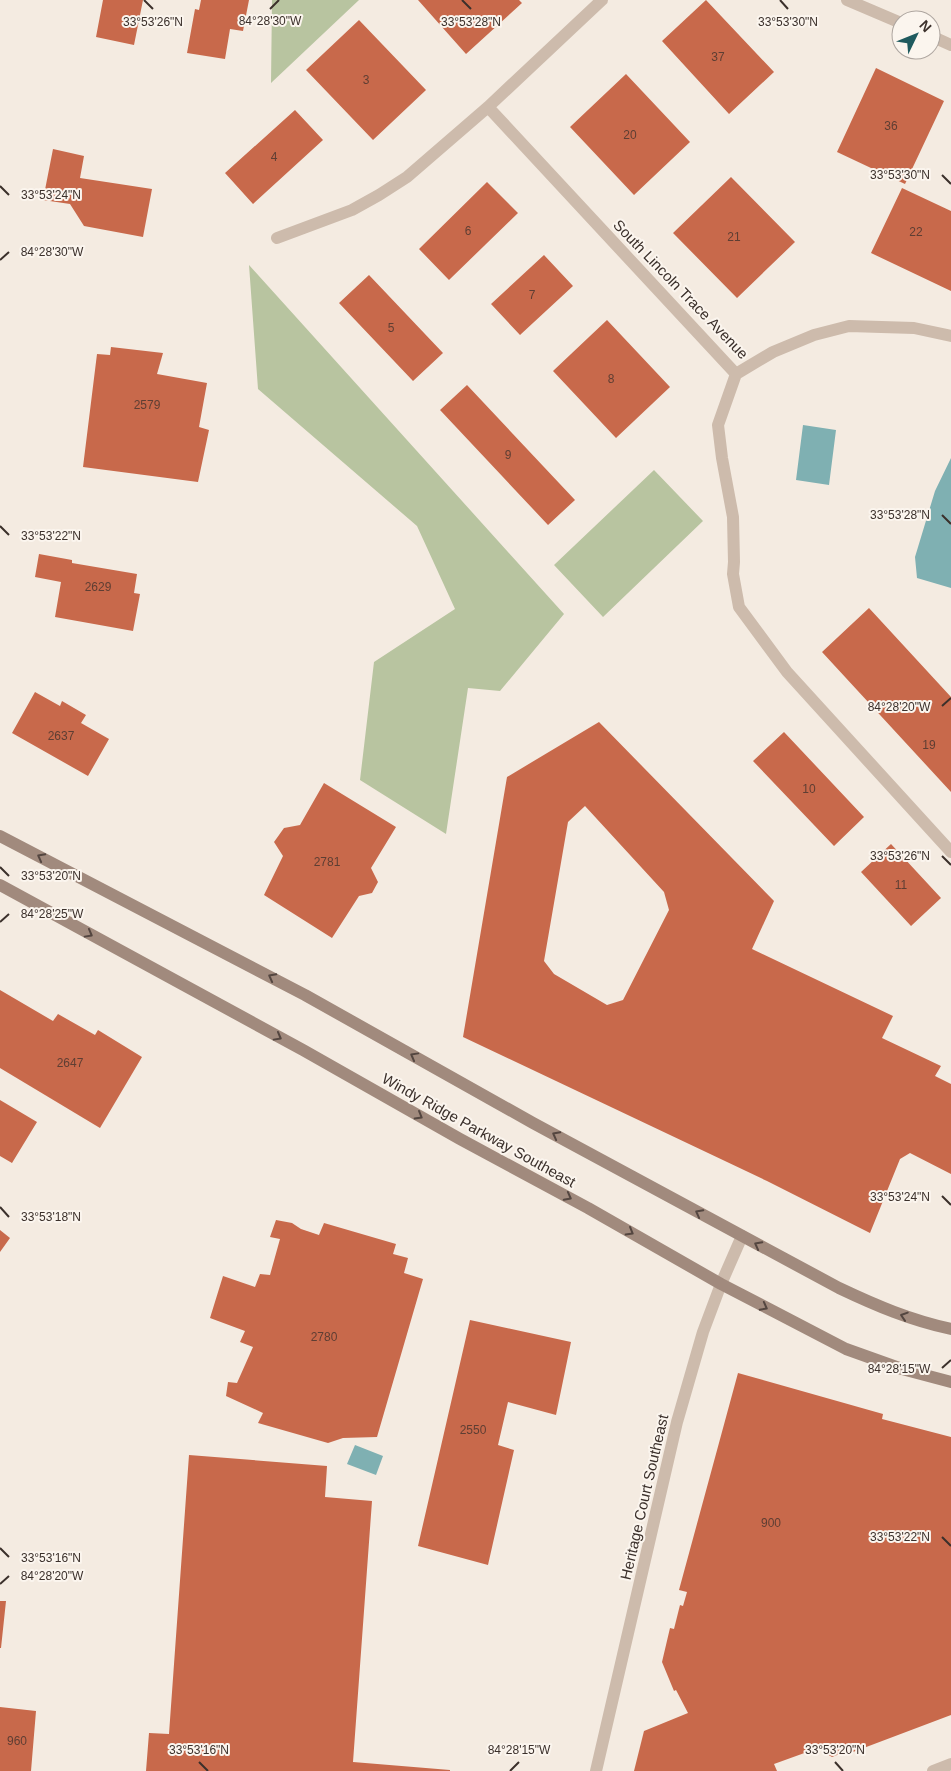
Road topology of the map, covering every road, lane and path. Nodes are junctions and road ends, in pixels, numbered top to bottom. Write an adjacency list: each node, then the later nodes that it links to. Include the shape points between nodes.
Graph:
1 (602, 0): 4 (street)
2 (848, 0): 3 (street)
3 (891, 19)
4 (488, 107): 5 (street, via 407,177 379,195 352,210); 7 (street, South Lincoln Trace Avenue)
5 (276, 238)
6 (951, 336): 7 (street, South Lincoln Trace Avenue, via 914,328 849,326 790,345)
7 (736, 374): 9 (street, via 718,425 733,517 732,574 739,607 786,672)
8 (0, 836): 11 (main road, one-way to 8, via 305,995)
9 (951, 852)
10 (0, 885): 12 (main road, Windy Ridge Parkway Southeast, one-way to 12)
11 (742, 1236): 12 (street, Heritage Court Southeast); 13 (main road, one-way to 11, via 886,1310)
12 (721, 1284): 14 (main road, Windy Ridge Parkway Southeast, one-way to 14, via 846,1349 902,1370); 16 (street, Heritage Court Southeast, via 703,1332 677,1422)
13 (951, 1329)
14 (951, 1382)
15 (951, 1764): 17 (street)
16 (596, 1771)
17 (933, 1771)

